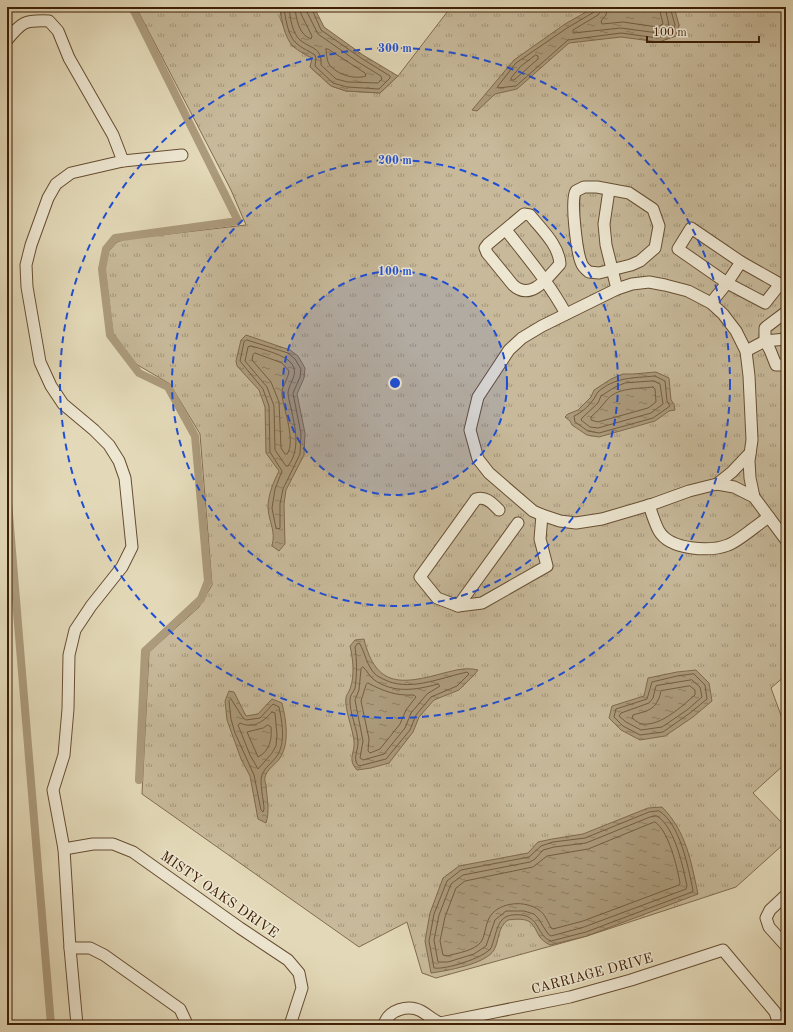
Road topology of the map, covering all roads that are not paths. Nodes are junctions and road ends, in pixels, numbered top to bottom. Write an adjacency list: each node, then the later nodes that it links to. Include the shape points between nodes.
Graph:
1 (7, 40): 3 (street, via 20,24 35,20 49,21 58,31 69,58 113,135)
2 (182, 155): 3 (street)
3 (123, 161): 28 (street, via 71,173 56,184 45,205 26,265 27,287 40,362 63,404 109,445 119,460 125,478 132,547 122,567 75,630 69,655 64,755 53,790)
4 (609, 190): 7 (street, via 604,224); 7 (street, via 629,193 653,209 659,226 655,248 640,261); 7 (street, via 584,187 576,191 573,199 581,263 589,272)
5 (506, 230): 8 (street); 8 (street, via 527,214 553,244 560,264); 8 (street, via 488,244 485,248 487,253 513,285 522,291 531,291)
6 (741, 262): 9 (street); 9 (street, via 780,284 765,303); 9 (street, via 691,228 678,248)
7 (612, 270): 10 (street)
8 (545, 280): 13 (street)
9 (728, 283): 11 (street)
10 (617, 289): 11 (street, via 649,282 688,291); 13 (street)
11 (710, 303): 16 (street, via 723,314 736,331)
12 (786, 312): 15 (street, via 765,328)
13 (566, 314): 23 (street, via 522,338 509,350 478,398 470,430 478,459 489,473 533,511)
14 (786, 339): 15 (street)
15 (765, 341): 16 (street); 17 (street, via 776,365)
16 (746, 351): 18 (street)
17 (786, 365)
18 (750, 453): 19 (street); 20 (street, via 750,478)
19 (717, 484): 20 (street, via 734,487); 21 (street)
20 (754, 496): 24 (street)
21 (649, 505): 23 (street, via 602,519 576,523); 24 (street, via 659,532 680,546 710,549 729,545)
22 (499, 510): 27 (street, via 486,498 476,499 420,577 437,598)
23 (542, 515): 27 (street, via 540,539 546,566 482,604)
24 (769, 517): 26 (street)
25 (518, 523): 27 (street)
26 (786, 540)
27 (458, 606)
28 (64, 849): 31 (street); 34 (street, MISTY OAKS DRIVE, via 93,844 113,844 133,852 288,960 299,973 302,988)
29 (786, 895): 30 (street, via 770,910 766,918 769,927)
30 (786, 946)
31 (70, 948): 32 (street); 33 (street, via 90,948 104,955 180,1009)
32 (77, 1025)
33 (186, 1025)
34 (290, 1025)
35 (384, 1025): 36 (street, CARRIAGE DRIVE, via 395,1011 408,1008 421,1011 433,1021 440,1023 570,997 723,950 775,1012)
36 (780, 1025)

